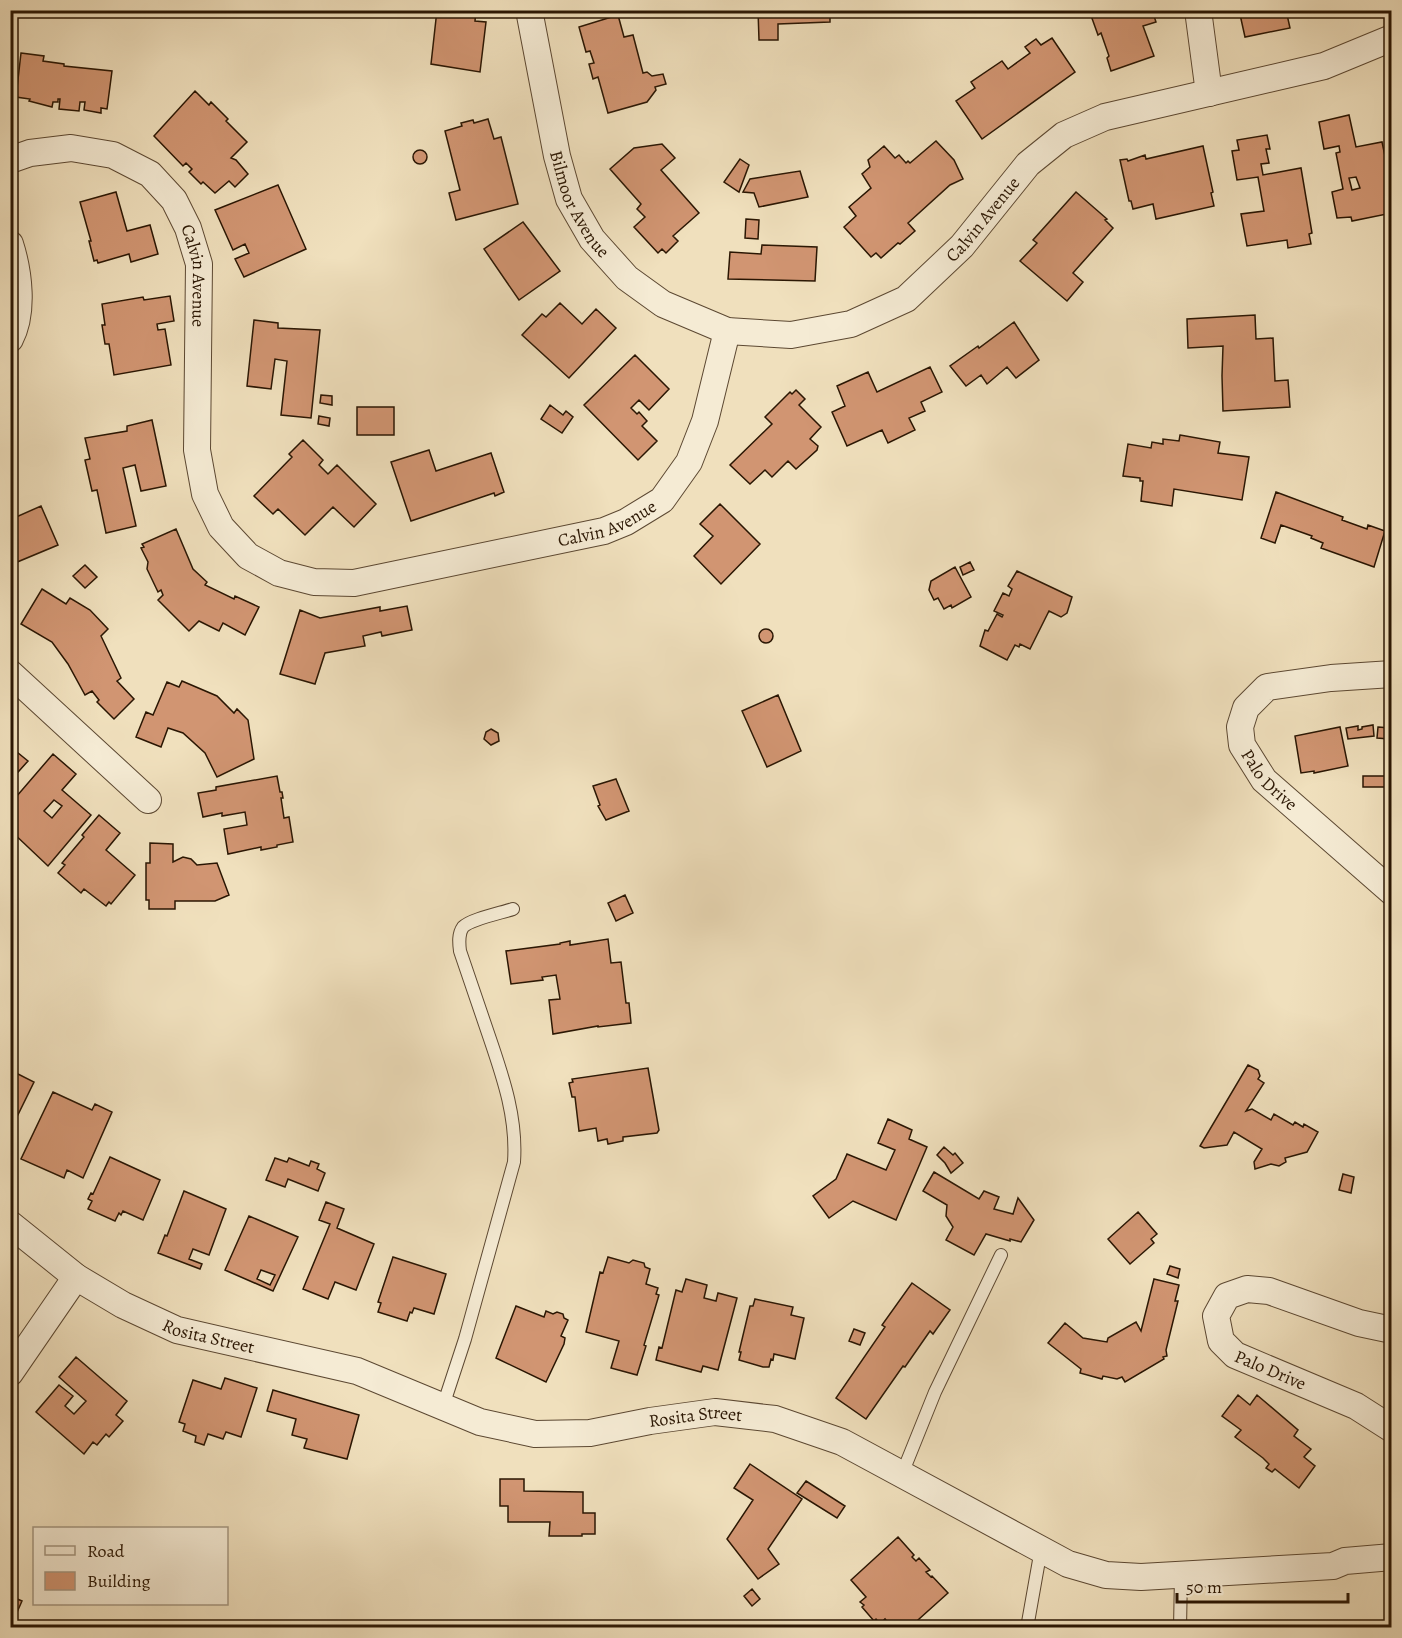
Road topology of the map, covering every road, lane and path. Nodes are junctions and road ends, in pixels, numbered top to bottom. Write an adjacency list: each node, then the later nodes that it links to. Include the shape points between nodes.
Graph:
1 (529, 10): 7 (street, Bilmoor Avenue, via 557,156 569,199 592,239 627,278 663,304)
2 (1198, 10): 4 (street)
3 (1392, 38): 4 (street, Calvin Avenue, via 1324,66)
4 (1209, 93): 7 (street, Calvin Avenue, via 1104,117 1064,135 1028,164 962,246 906,299 850,324 791,335)
5 (10, 160): 7 (street, Calvin Avenue, via 30,153 71,148 113,155 150,174 174,200 199,264 197,450 205,494 221,527 248,556 279,573 314,582 366,581 603,531 662,500 689,462 705,421)
6 (10, 244): 8 (street, via 19,295)
7 (727, 331)
8 (10, 339)
9 (10, 673): 11 (street)
10 (1392, 674): 12 (street, Palo Drive, via 1267,687 1246,708 1240,727 1242,745 1264,780)
11 (148, 800)
12 (1392, 892)
13 (513, 909): 19 (lane, via 463,927 459,942 504,1080 515,1147 465,1339)
14 (10, 1224): 16 (street, Rosita Street)
15 (1001, 1255): 21 (lane, via 935,1392)
16 (76, 1277): 18 (street); 19 (street, Rosita Street, via 177,1330 357,1371)
17 (1392, 1330): 20 (street, Palo Drive, via 1359,1323 1269,1291 1247,1289 1227,1296 1216,1316 1221,1341 1234,1355 1356,1406)
18 (10, 1373)
19 (443, 1406): 21 (street, Rosita Street, via 480,1422 535,1434 590,1433 715,1412 775,1419 842,1442)
20 (1392, 1429)
21 (902, 1474): 22 (street, Rosita Street)
22 (1041, 1549): 24 (street, Rosita Street, via 1106,1575); 25 (lane)
23 (1392, 1557): 24 (street, Rosita Street, via 1345,1561 1333,1566)
24 (1181, 1575): 26 (lane)
25 (1027, 1628)
26 (1180, 1628)

